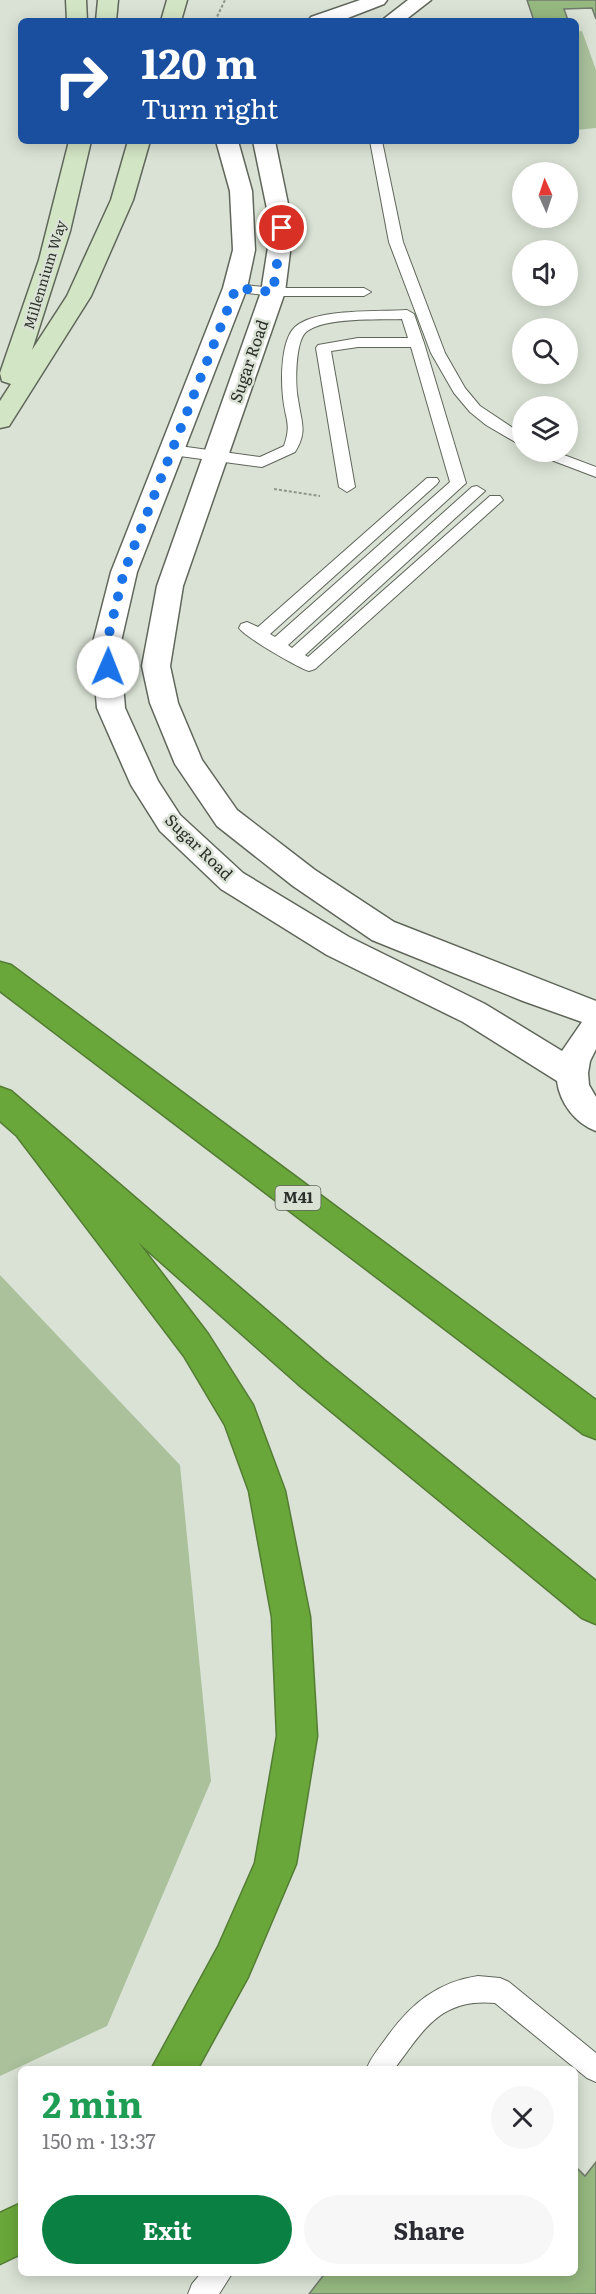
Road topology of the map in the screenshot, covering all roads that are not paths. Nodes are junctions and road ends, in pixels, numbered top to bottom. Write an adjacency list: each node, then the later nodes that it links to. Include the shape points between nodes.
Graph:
1 (76, 0): 6 (street)
2 (108, 0): 7 (street)
3 (177, 0): 8 (street)
4 (377, 0): 9 (street)
5 (421, 0): 10 (street)
6 (77, 18)
7 (106, 18)
8 (172, 18)
9 (328, 18)
10 (395, 18)
11 (79, 144): 20 (street, Millennium Way, via 42,292)
12 (137, 144): 21 (street, via 122,200 79,296)
13 (227, 144): 16 (street, Sugar Road, via 241,191 244,250)
14 (265, 144): 17 (street, Sugar Road, via 282,228)
15 (377, 144): 22 (lane, via 396,242 438,353 459,390 476,409)
16 (236, 288): 17 (lane); 23 (street, Sugar Road)
17 (273, 292): 18 (lane); 24 (street, Sugar Road)
18 (364, 292)
19 (417, 343): 24 (lane, via 406,314 320,320 300,330 291,347 290,398 297,430 290,449 262,462); 28 (lane, via 340,343 323,348); 31 (lane, via 458,483)
20 (0, 406)
21 (0, 420)
22 (512, 435)
23 (172, 450): 24 (lane); 36 (street, Sugar Road, via 124,572 106,646 111,708 145,785 170,823 232,881 338,946 474,1013)
24 (217, 456): 34 (street, Sugar Road, via 170,586 156,666 164,703 189,764 227,818 304,878 383,931)
25 (570, 462): 26 (lane)
26 (596, 472)
27 (432, 481): 31 (lane, via 252,632)
28 (347, 487)
29 (477, 491): 32 (lane)
30 (495, 500): 32 (lane, via 309,665)
31 (276, 646): 32 (lane)
32 (293, 656)
33 (0, 974): 40 (highway, M41)
34 (596, 1014)
35 (596, 1028): 36 (street, via 582,1040)
36 (571, 1072): 38 (street, via 575,1090)
37 (0, 1101): 39 (highway)
38 (596, 1117)
39 (28, 1125): 41 (highway, via 311,1372); 42 (highway, via 196,1345 240,1417 267,1491 291,1617 297,1736 275,1864 233,1962)
40 (596, 1422)
41 (596, 1605)
42 (175, 2066)
43 (382, 2066): 44 (lane, via 421,2014 437,2000 464,1990 484,1988 500,1991)
44 (596, 2069)
45 (18, 2228): 46 (highway)
46 (0, 2241)
47 (217, 2276): 48 (lane)
48 (202, 2294)

